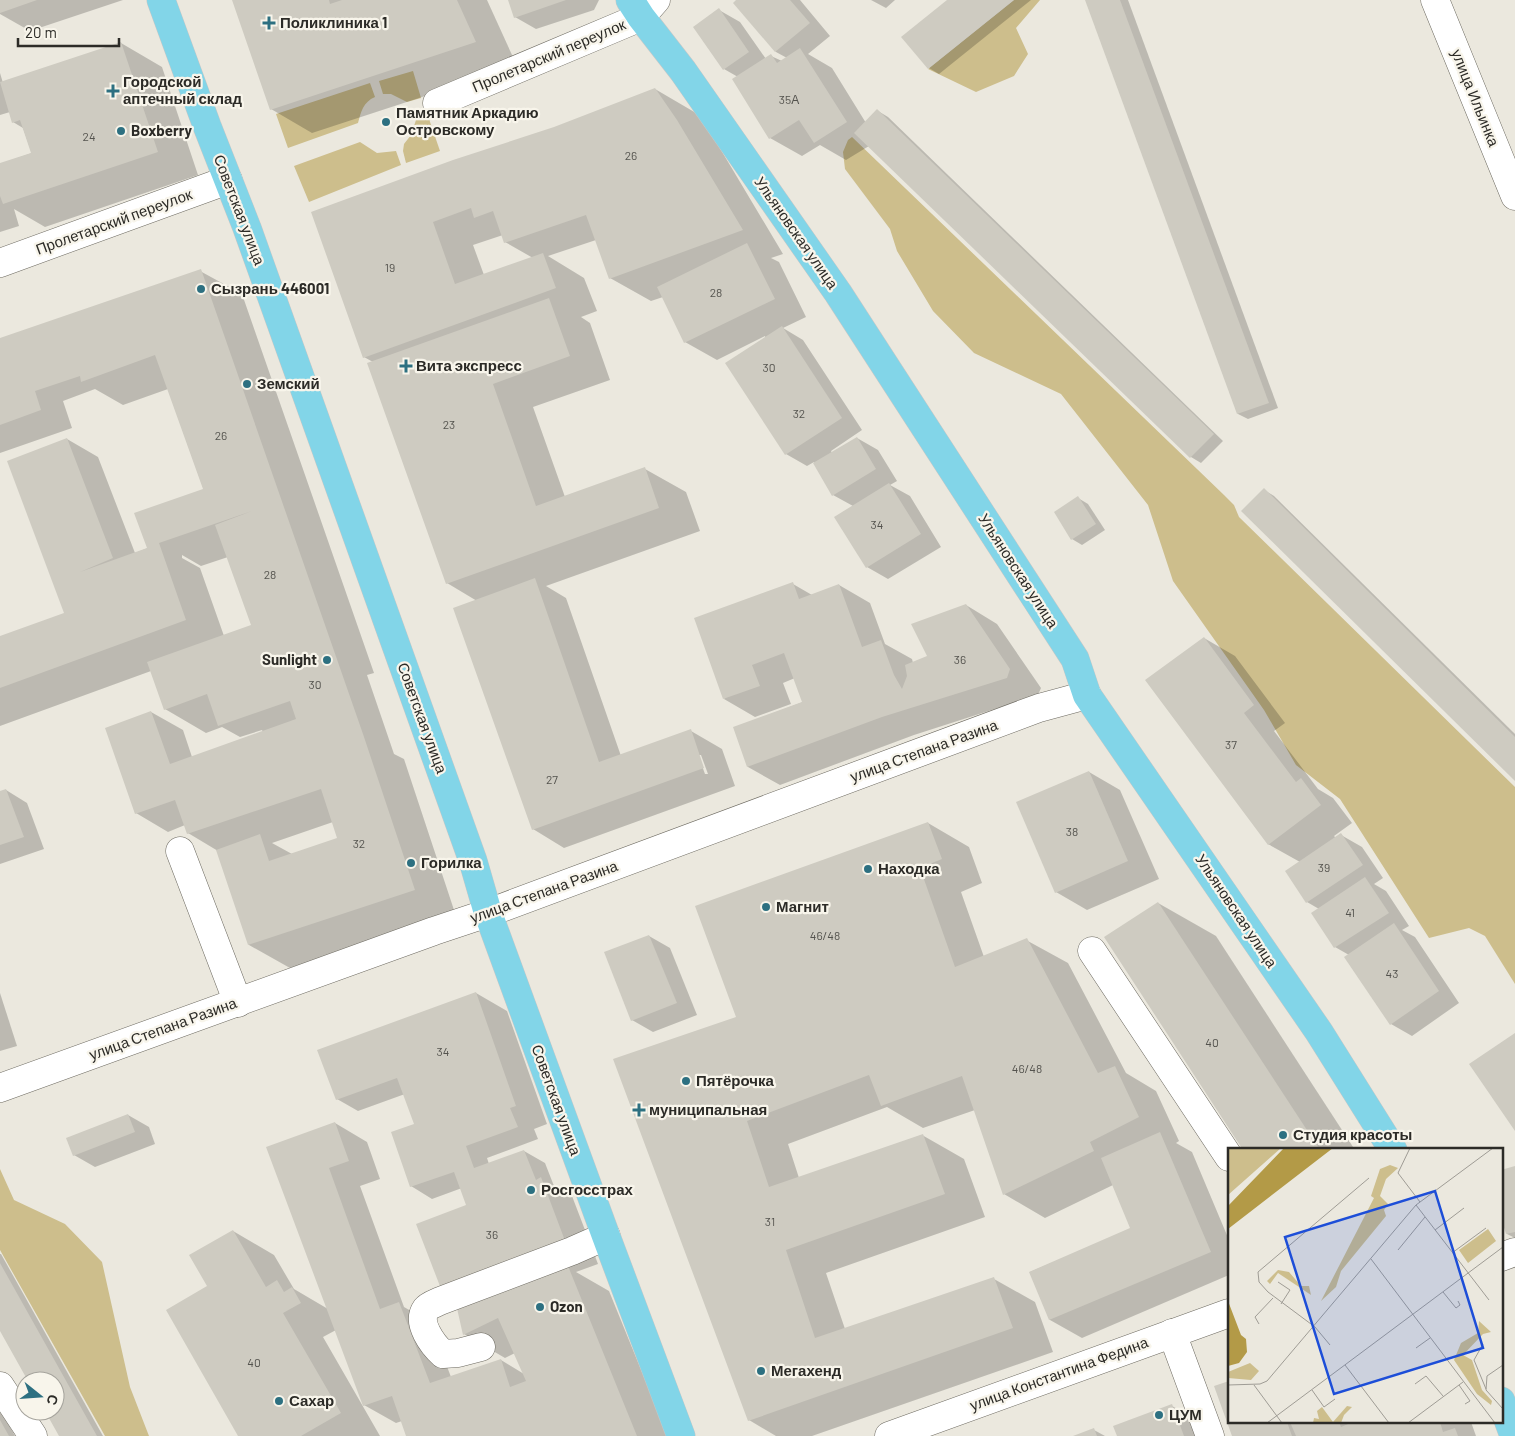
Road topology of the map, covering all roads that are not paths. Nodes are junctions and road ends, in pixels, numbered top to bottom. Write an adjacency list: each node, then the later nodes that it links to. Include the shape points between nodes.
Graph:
1 (161, 0): 5 (main road, Советская улица)
2 (1435, 0): 6 (street, улица Ильинка)
3 (642, 6): 4 (street, Пролетарский переулок); 8 (main road, Ульяновская улица, via 683,71 838,293 1075,658)
4 (437, 103)
5 (228, 180): 7 (street, Пролетарский переулок); 10 (main road, Советская улица, via 248,228 473,862)
6 (1515, 196)
7 (0, 263)
8 (1087, 695): 10 (street, улица Степана Разина, via 1039,708); 14 (main road, Ульяновская улица, via 1319,1032)
9 (180, 852): 12 (street)
10 (488, 913): 12 (street, улица Степана Разина); 16 (main road, Советская улица)
11 (1092, 951): 15 (street)
12 (238, 1003): 13 (street, улица Степана Разина)
13 (0, 1088)
14 (1392, 1148)
15 (1228, 1155)
16 (606, 1236): 21 (street, via 427,1307 423,1317 426,1333 443,1354); 26 (main road, Советская улица)
17 (1515, 1252): 18 (street)
18 (1502, 1257)
19 (1228, 1313): 20 (street, улица Константина Федина)
20 (1172, 1333): 24 (street, улица Константина Федина); 28 (street)
21 (482, 1347)
22 (0, 1386): 25 (street)
23 (1502, 1404): 29 (main road)
24 (926, 1430): 27 (street, улица Константина Федина)
25 (33, 1436)
26 (681, 1436)
27 (889, 1436)
28 (1210, 1436)
29 (1514, 1436)

